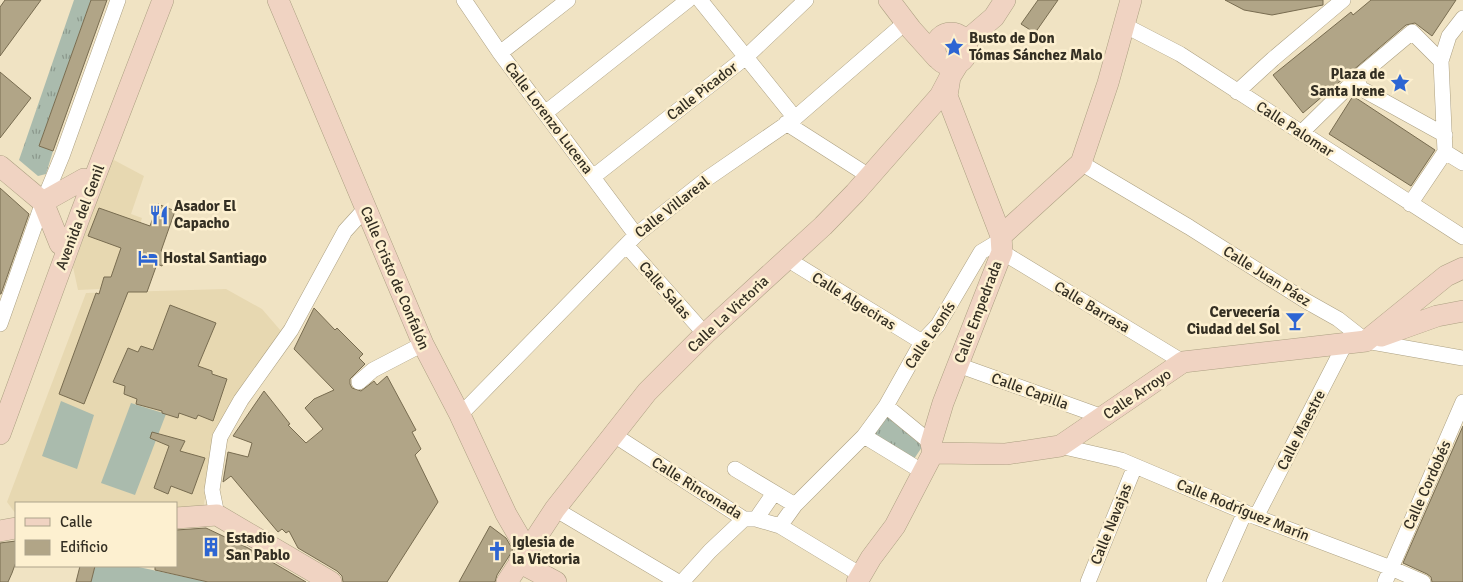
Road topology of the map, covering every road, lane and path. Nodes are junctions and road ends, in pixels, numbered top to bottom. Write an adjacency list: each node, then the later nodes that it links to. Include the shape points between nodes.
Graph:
1 (118, 0): 37 (street)
2 (152, 0): 36 (street, Avenida del Genil)
3 (163, 0): 62 (street, Avenida del Genil)
4 (278, 0): 39 (street, Calle Cristo de Confalón)
5 (464, 0): 20 (street, Calle Lorenzo Lucena)
6 (568, 0): 20 (street)
7 (688, 0): 26 (street)
8 (700, 0): 21 (street)
9 (806, 0): 21 (street, Calle Picador)
10 (889, 0): 16 (street)
11 (1006, 0): 18 (street, via 994,17)
12 (1131, 0): 15 (street, Calle Empedrada)
13 (1343, 0): 25 (street)
14 (1463, 18): 17 (street)
15 (1124, 25): 25 (street, Calle Palomar, via 1180,54); 31 (street, Calle Empedrada)
16 (908, 26): 19 (street); 27 (street, Calle Villareal)
17 (1456, 34): 22 (street)
18 (966, 41): 19 (street, via 958,34 948,32); 23 (street, via 965,56)
19 (938, 48): 23 (street, via 946,64)
20 (500, 53): 26 (street, Calle Lorenzo Lucena)
21 (746, 57): 27 (street); 35 (street, Calle Picador)
22 (1441, 61): 24 (street, via 1412,32); 29 (street)
23 (954, 70): 34 (street, Calle La Victoria, via 940,96); 42 (street, via 947,96)
24 (1357, 78): 28 (street); 29 (street, via 1360,88)
25 (1237, 92): 28 (street, Calle Palomar)
26 (545, 112): 35 (street, Calle Lorenzo Lucena)
27 (791, 120): 34 (street); 41 (street, Calle Villareal, via 708,178)
28 (1301, 134): 38 (street, Calle Palomar)
29 (1445, 135): 30 (street)
30 (1445, 152): 32 (street); 38 (street)
31 (1081, 163): 42 (street, Calle Empedrada); 49 (street, Calle Juan Páez, via 1338,319)
32 (1463, 163)
33 (0, 166): 37 (street)
34 (869, 176): 44 (street, Calle La Victoria, via 824,226)
35 (593, 177): 41 (street, Calle Lorenzo Lucena)
36 (84, 179): 37 (street); 43 (street, Avenida del Genil)
37 (43, 202): 43 (street); 47 (street)
38 (1410, 204): 40 (street, Calle Palomar)
39 (365, 209): 51 (street, Calle Cristo de Confalón); 73 (street, via 345,231 291,330 241,400 220,437 212,490)
40 (1463, 237)
41 (631, 240): 48 (street, Calle Salas); 60 (street, Calle Villareal)
42 (1001, 243): 50 (street, Calle Leonís, via 981,252 938,325); 54 (street, Calle Barrasa); 55 (street, Calle Empedrada)
43 (60, 244): 58 (street, Avenida del Genil)
44 (787, 259): 48 (street, Calle La Victoria); 50 (street, Calle Algeciras)
45 (1463, 268): 49 (street, via 1446,276)
46 (1463, 310): 49 (street, Calle Arroyo)
47 (0, 324)
48 (705, 334): 63 (street, Calle La Victoria, via 647,392)
49 (1366, 341): 52 (street, Calle Arroyo); 53 (street, Calle Juan Páez)
50 (922, 342): 59 (street, Calle Leonís)
51 (423, 344): 56 (street, via 372,370); 60 (street, Calle Cristo de Confalón)
52 (1345, 344): 54 (street, Calle Arroyo); 74 (street, Calle Maestre)
53 (1463, 358)
54 (1183, 362): 61 (street, Calle Arroyo)
55 (958, 365): 61 (street, Calle Capilla); 66 (street, Calle Empedrada, via 943,403)
56 (359, 382)
57 (1463, 402): 81 (street, Calle Cordobés)
58 (0, 406)
59 (886, 406): 64 (street, Calle Leonís); 66 (street)
60 (460, 415): 80 (street, Calle Cristo de Confalón)
61 (1103, 417): 65 (street, Calle Arroyo)
62 (0, 434)
63 (614, 435): 72 (street, Calle La Victoria); 76 (street, Calle Rinconada)
64 (864, 436): 69 (street); 71 (street, Calle Leonís)
65 (1060, 446): 66 (street, Calle Arroyo, via 1006,454); 67 (street, Calle Rodríguez Marín)
66 (932, 448): 69 (street, Calle Empedrada)
67 (1135, 466): 74 (street, Calle Rodríguez Marín); 87 (street, Calle Navajas)
68 (735, 469): 70 (street)
69 (923, 472): 82 (street, Calle Empedrada, via 895,526)
70 (774, 493): 71 (street); 76 (street)
71 (795, 505): 77 (street, Calle Leonís)
72 (555, 509): 80 (street, Calle La Victoria); 86 (street)
73 (217, 515): 75 (street); 83 (street)
74 (1250, 515): 81 (street, Calle Rodríguez Marín); 88 (street, Calle Maestre)
75 (178, 518)
76 (750, 519): 77 (street, Calle Rinconada); 86 (street)
77 (780, 526): 82 (street, Calle Rinconada)
78 (15, 528): 79 (street)
79 (0, 530)
80 (523, 556): 84 (street, Calle La Victoria); 85 (street)
81 (1388, 575): 89 (street, Calle Rodríguez Marín)
82 (859, 578)
83 (331, 582)
84 (507, 582)
85 (556, 582)
86 (680, 582)
87 (1088, 582)
88 (1214, 582)
89 (1423, 582)

